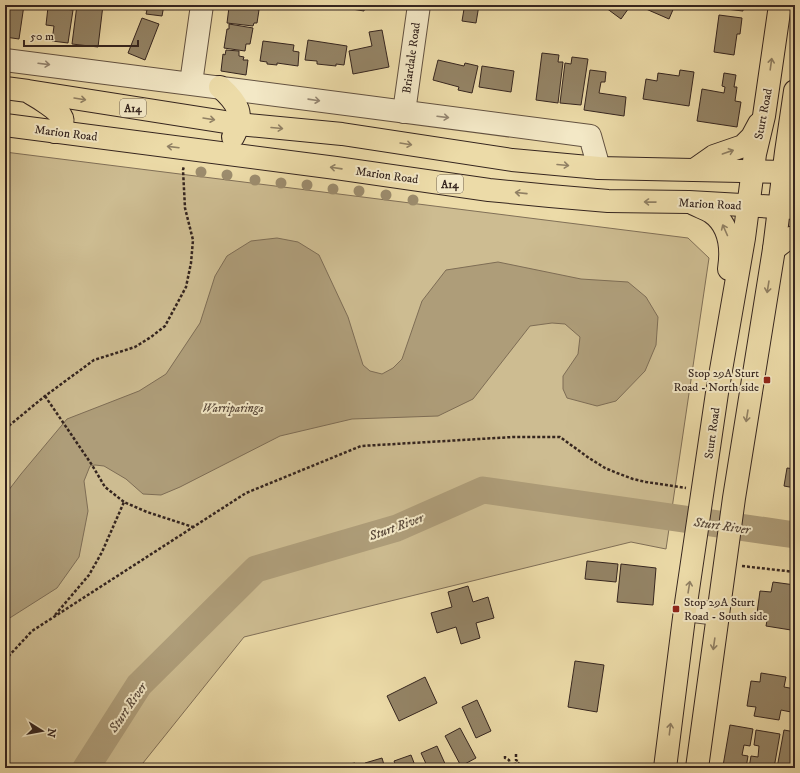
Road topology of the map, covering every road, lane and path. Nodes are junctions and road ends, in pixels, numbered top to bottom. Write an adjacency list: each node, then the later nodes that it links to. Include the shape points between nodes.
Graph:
1 (202, 5): 5 (street)
2 (419, 5): 10 (street, Briardale Road)
3 (780, 5): 11 (main road, Sturt Road, one-way to 3)
4 (5, 60): 5 (street, one-way to 5)
5 (191, 83): 6 (street)
6 (220, 87): 10 (street, one-way to 10); 12 (main road, via 237,107)
7 (5, 88): 8 (main road, A14)
8 (28, 91): 12 (main road, A14, one-way to 12); 14 (main road, via 61,115 62,126)
9 (795, 93): 20 (main road)
10 (404, 112): 17 (street, one-way to 17, via 590,136)
11 (764, 116): 18 (main road, one-way to 11, via 714,156 743,146 752,137); 19 (main road, Sturt Road)
12 (238, 124): 16 (main road, via 231,141); 17 (main road, A14, one-way to 17, via 342,134 512,160)
13 (5, 125): 14 (main road, Marion Road / A14)
14 (55, 132): 15 (main road, Marion Road / A14, one-way to 14)
15 (186, 149): 16 (main road, Marion Road / A14); 27 (path, via 183,170 185,208 193,240 191,263 186,287 165,326 135,347 94,360)
16 (211, 152): 21 (main road, Marion Road / A14, one-way to 16, via 608,201 489,190)
17 (599, 168): 18 (main road, A14)
18 (694, 170): 19 (main road, A14)
19 (753, 171): 20 (main road, A14); 22 (main road, Sturt Road)
20 (789, 172): 23 (main road)
21 (689, 202): 22 (main road, Marion Road / A14); 26 (main road, one-way to 21, via 720,339 731,258 730,244 720,220 711,212)
22 (748, 205): 23 (main road, Marion Road / A14); 26 (main road, Sturt Road)
23 (787, 207): 25 (main road)
24 (795, 237): 25 (main road, via 787,239)
25 (774, 249): 32 (main road, one-way to 32)
26 (718, 393): 29 (main road, Sturt Road)
27 (45, 396): 28 (path); 30 (path, via 105,487)
28 (5, 428)
29 (697, 492): 31 (path, via 633,479 605,468 560,437 513,437 361,446 246,493); 34 (main road, Sturt Road, one-way to 29, via 693,558)
30 (124, 502): 31 (path); 36 (path, via 89,575)
31 (193, 527): 36 (path)
32 (725, 564): 33 (path); 35 (main road)
33 (795, 572)
34 (685, 610): 35 (street); 42 (main road, Sturt Road, one-way to 34)
35 (718, 614): 43 (main road, one-way to 43)
36 (53, 617): 37 (path, via 32,631)
37 (5, 660)
38 (516, 754): 40 (path)
39 (505, 756): 40 (path, via 510,764)
40 (519, 763): 41 (path)
41 (520, 768)
42 (665, 768)
43 (697, 768)

